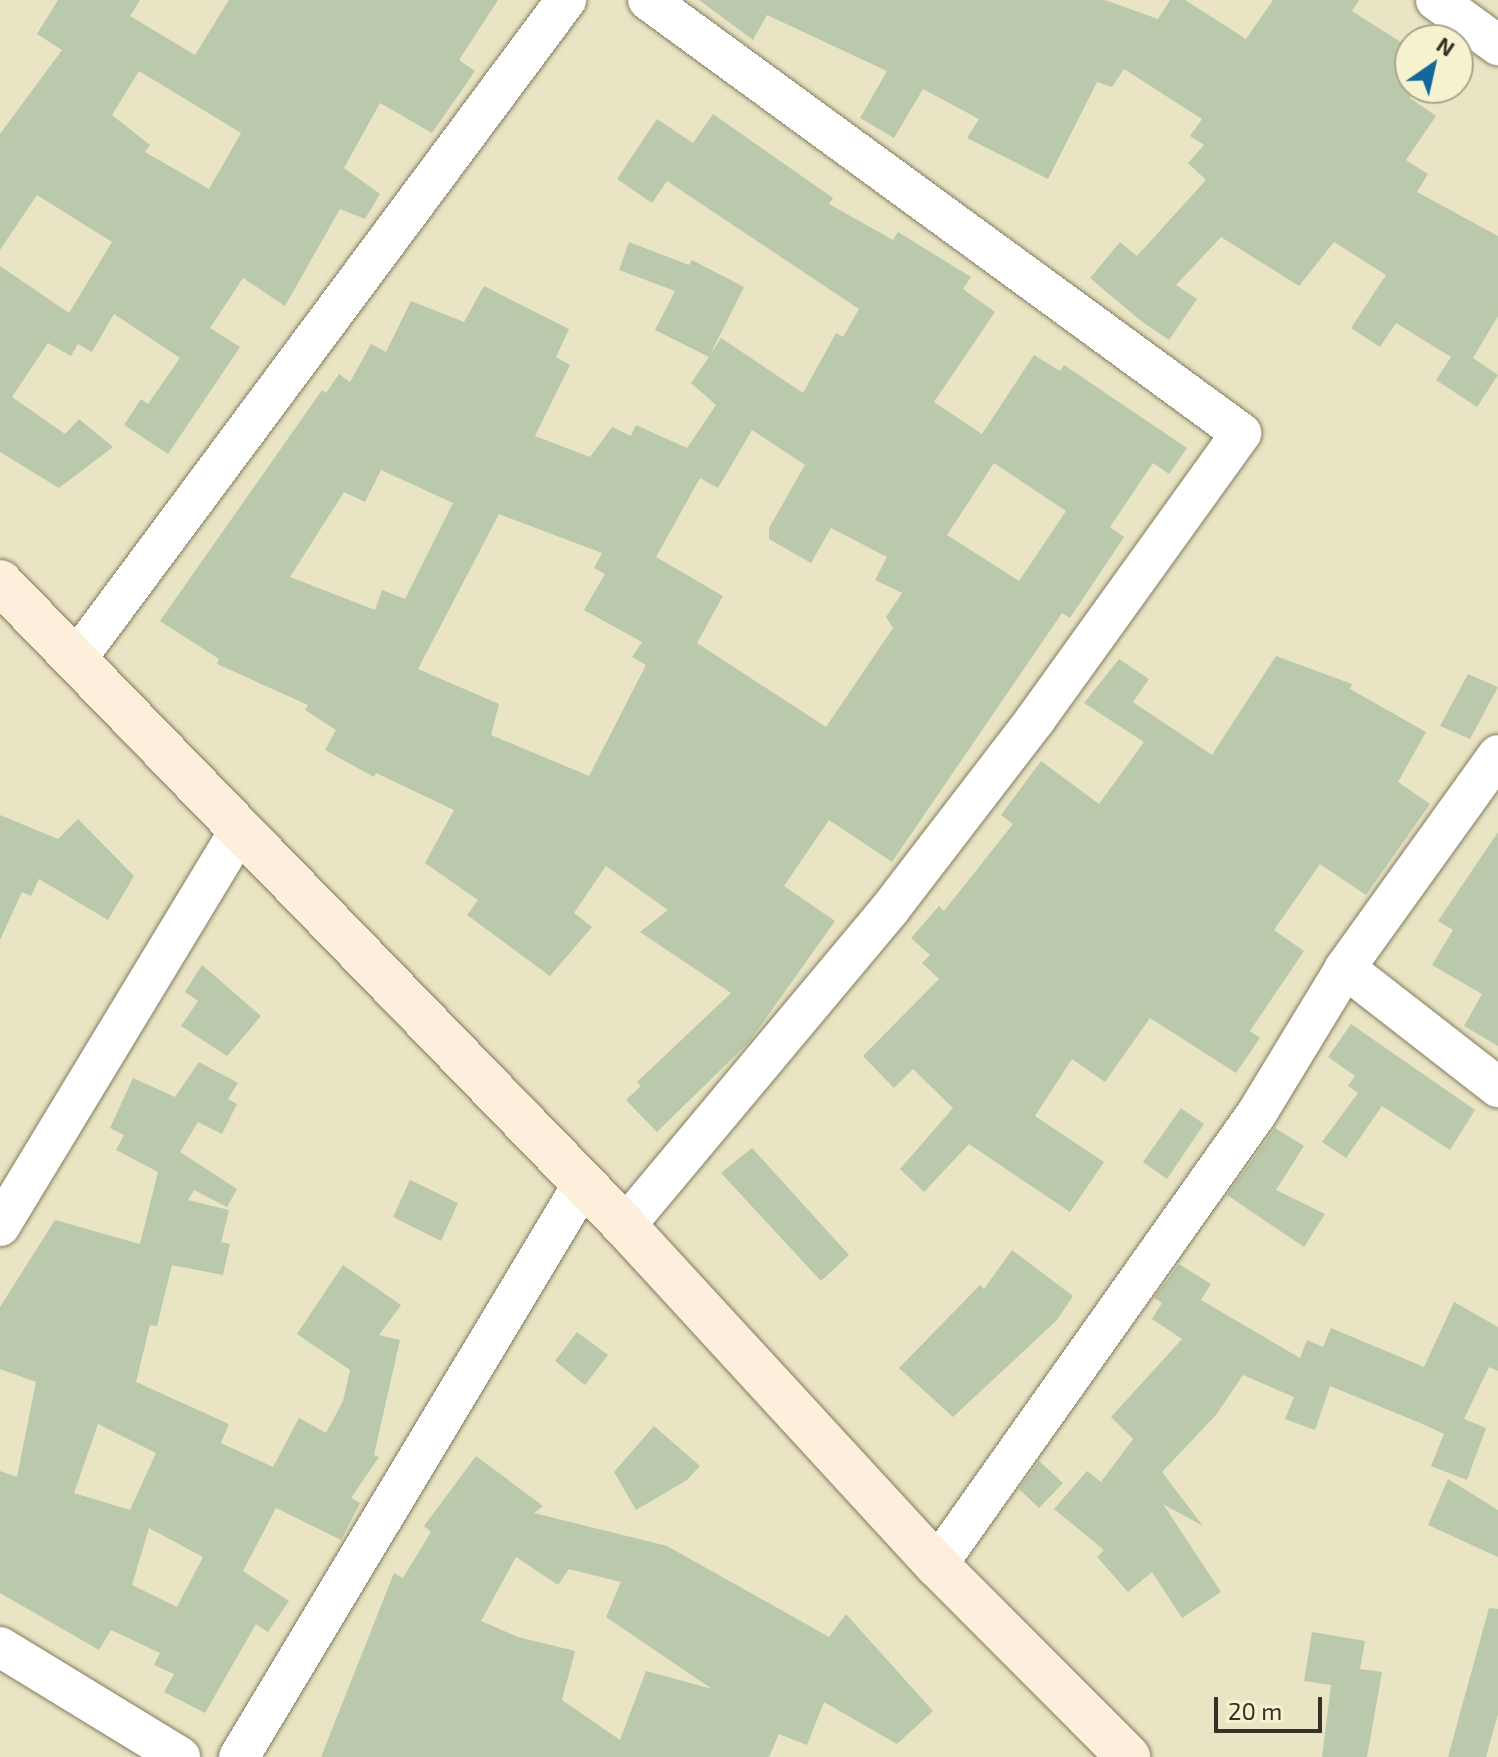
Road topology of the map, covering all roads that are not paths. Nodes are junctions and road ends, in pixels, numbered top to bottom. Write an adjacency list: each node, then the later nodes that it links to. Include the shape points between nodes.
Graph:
1 (566, 0): 6 (street)
2 (648, 0): 13 (street, via 1241,433 1035,720 890,909)
3 (1436, 0): 4 (street)
4 (1497, 43)
5 (0, 582): 6 (street)
6 (77, 658): 8 (street)
7 (1498, 755): 9 (street)
8 (240, 830): 11 (street); 12 (street)
9 (1345, 968): 10 (street); 14 (street, via 1257,1113)
10 (1498, 1087)
11 (583, 1184): 13 (street); 17 (street)
12 (0, 1226)
13 (625, 1226): 14 (street)
14 (937, 1565): 18 (street)
15 (0, 1647): 16 (street)
16 (180, 1757)
17 (239, 1757)
18 (1128, 1757)

